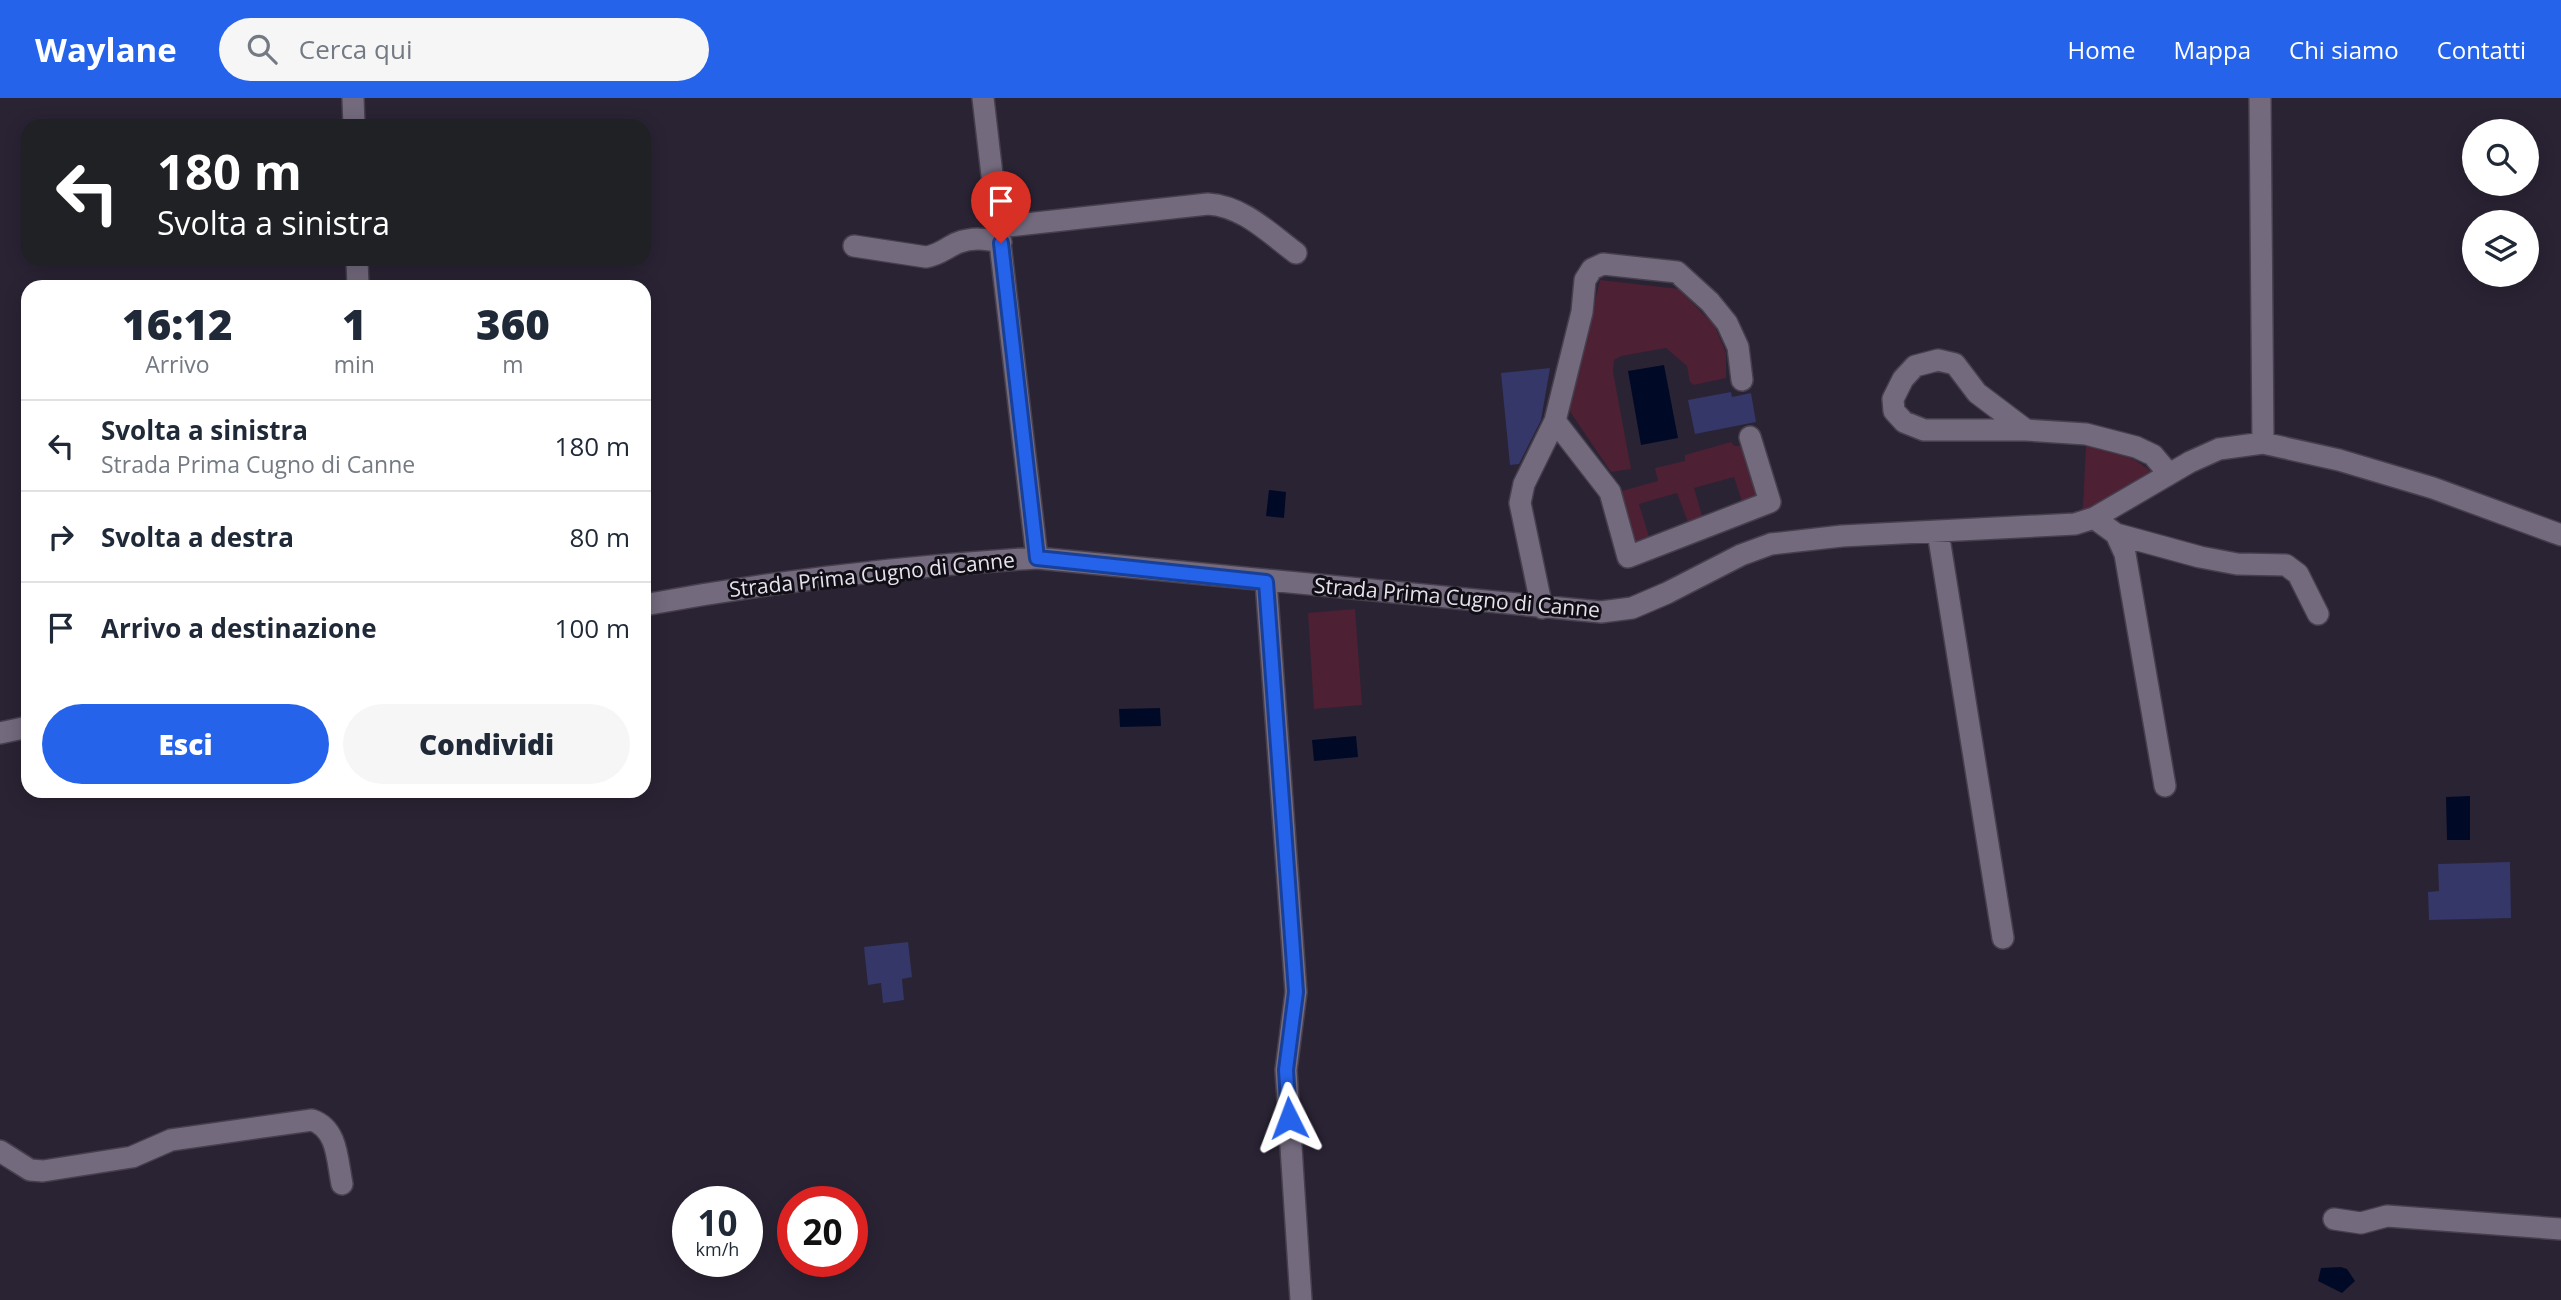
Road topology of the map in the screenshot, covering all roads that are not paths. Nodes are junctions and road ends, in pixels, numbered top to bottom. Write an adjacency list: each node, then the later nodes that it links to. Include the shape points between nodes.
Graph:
1 (353, 98): 4 (street)
2 (982, 98): 5 (street)
3 (2260, 98): 12 (street)
4 (354, 119)
5 (1000, 235): 6 (street, via 957,243 926,257); 7 (street, via 1208,204 1242,213); 18 (street)
6 (854, 247)
7 (1296, 253)
8 (1742, 380): 9 (street, via 1738,347 1727,323 1677,272 1603,264 1592,269 1585,280 1582,313)
9 (1555, 421): 11 (street, via 1610,492 1628,557 1770,502); 21 (street, via 1524,484 1520,503)
10 (2026, 430): 10 (street, via 1977,393 1955,364 1938,360 1915,366 1893,399 1894,411 1904,422 1923,430); 13 (street, via 2086,434 2136,447 2153,455)
11 (1750, 437)
12 (2263, 443): 13 (street, Strada Prima Cugno di Canne, via 2218,449); 17 (street, Strada Prima Cugno di Canne, via 2433,488)
13 (2169, 474): 14 (street, Strada Prima Cugno di Canne)
14 (2094, 518): 15 (street, Strada Prima Cugno di Canne, via 2054,527); 16 (street)
15 (1938, 532): 21 (street, Strada Prima Cugno di Canne, via 1771,544 1632,608 1601,612); 26 (street)
16 (2116, 534): 22 (street, via 2236,564 2286,565 2298,574); 25 (street, via 2125,554)
17 (2561, 535)
18 (1037, 558): 19 (street, Strada Prima Cugno di Canne); 20 (street, Strada Prima Cugno di Canne, via 946,564)
19 (1266, 582): 21 (street, Strada Prima Cugno di Canne); 31 (street, via 1296,992 1286,1070)
20 (651, 605)
21 (1542, 608)
22 (2318, 614)
23 (21, 728): 24 (street)
24 (0, 733)
25 (2165, 786)
26 (2003, 938)
27 (0, 1151): 28 (street, via 30,1170 43,1171 132,1157 171,1140 312,1120 324,1124 332,1135)
28 (342, 1184)
29 (2334, 1219): 30 (street, via 2361,1223 2387,1216)
30 (2561, 1229)
31 (1301, 1300)

